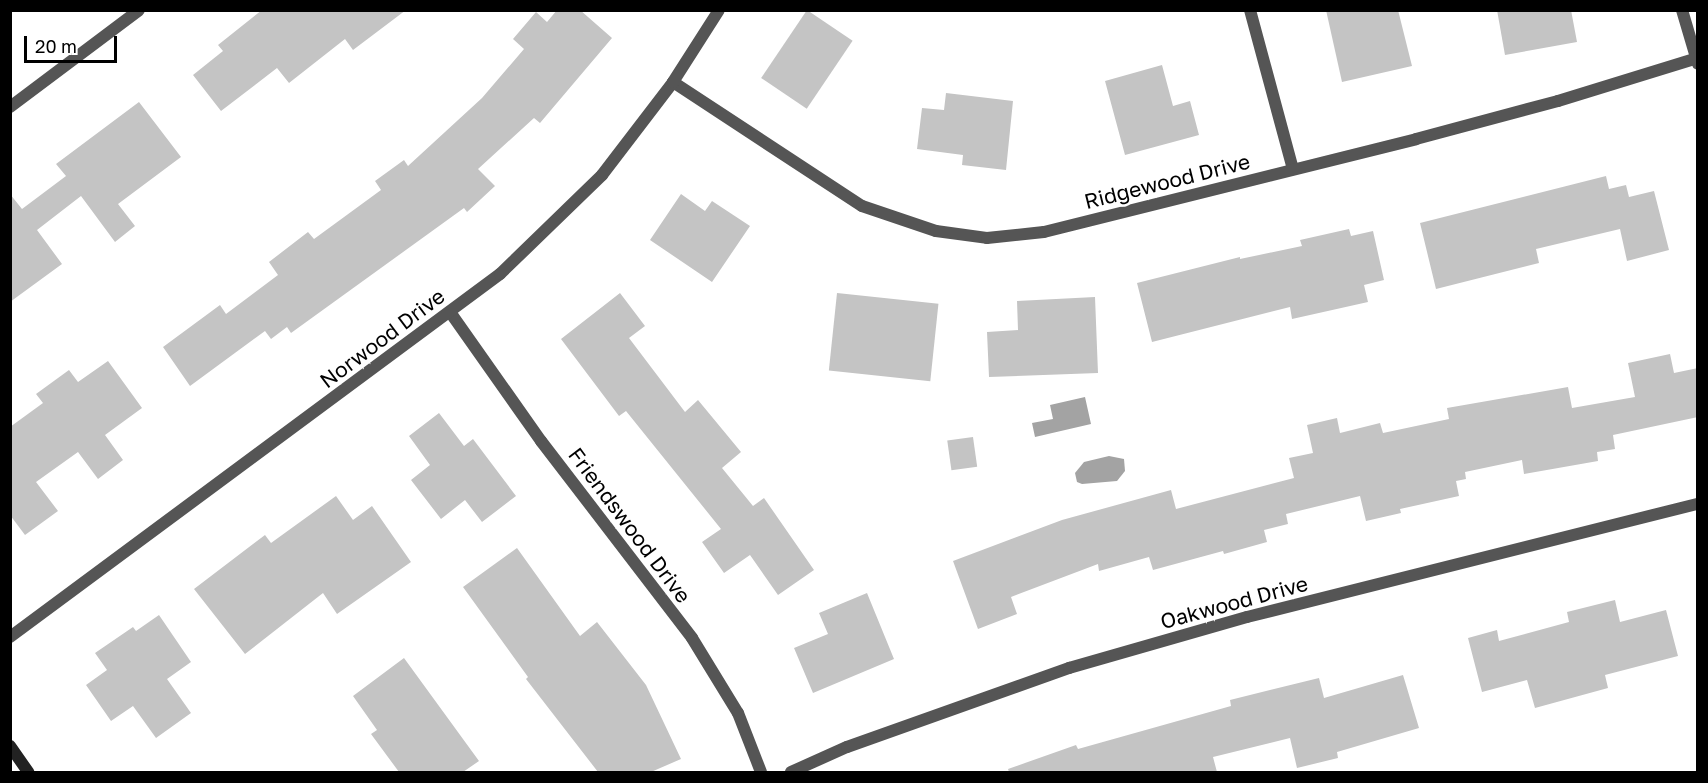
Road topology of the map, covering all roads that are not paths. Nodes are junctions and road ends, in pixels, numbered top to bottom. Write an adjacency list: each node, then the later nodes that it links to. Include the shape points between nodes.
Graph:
1 (139, 10): 7 (street)
2 (719, 10): 6 (street, Norwood Drive)
3 (1250, 10): 8 (street)
4 (1682, 10): 5 (street)
5 (1697, 60): 8 (street, Ridgewood Drive, via 1547,104)
6 (673, 82): 8 (street, Ridgewood Drive, via 862,206 936,231 987,238 1044,232); 9 (street, Norwood Drive, via 602,175 572,207 500,274)
7 (10, 107)
8 (1293, 169)
9 (450, 312): 11 (street, Norwood Drive); 14 (street, Friendswood Drive, via 541,441 692,638 738,713)
10 (1698, 504): 15 (street, Oakwood Drive, via 1246,617 1069,668 848,747)
11 (10, 637)
12 (10, 746): 13 (main road)
13 (28, 772)
14 (761, 772)
15 (791, 772)

